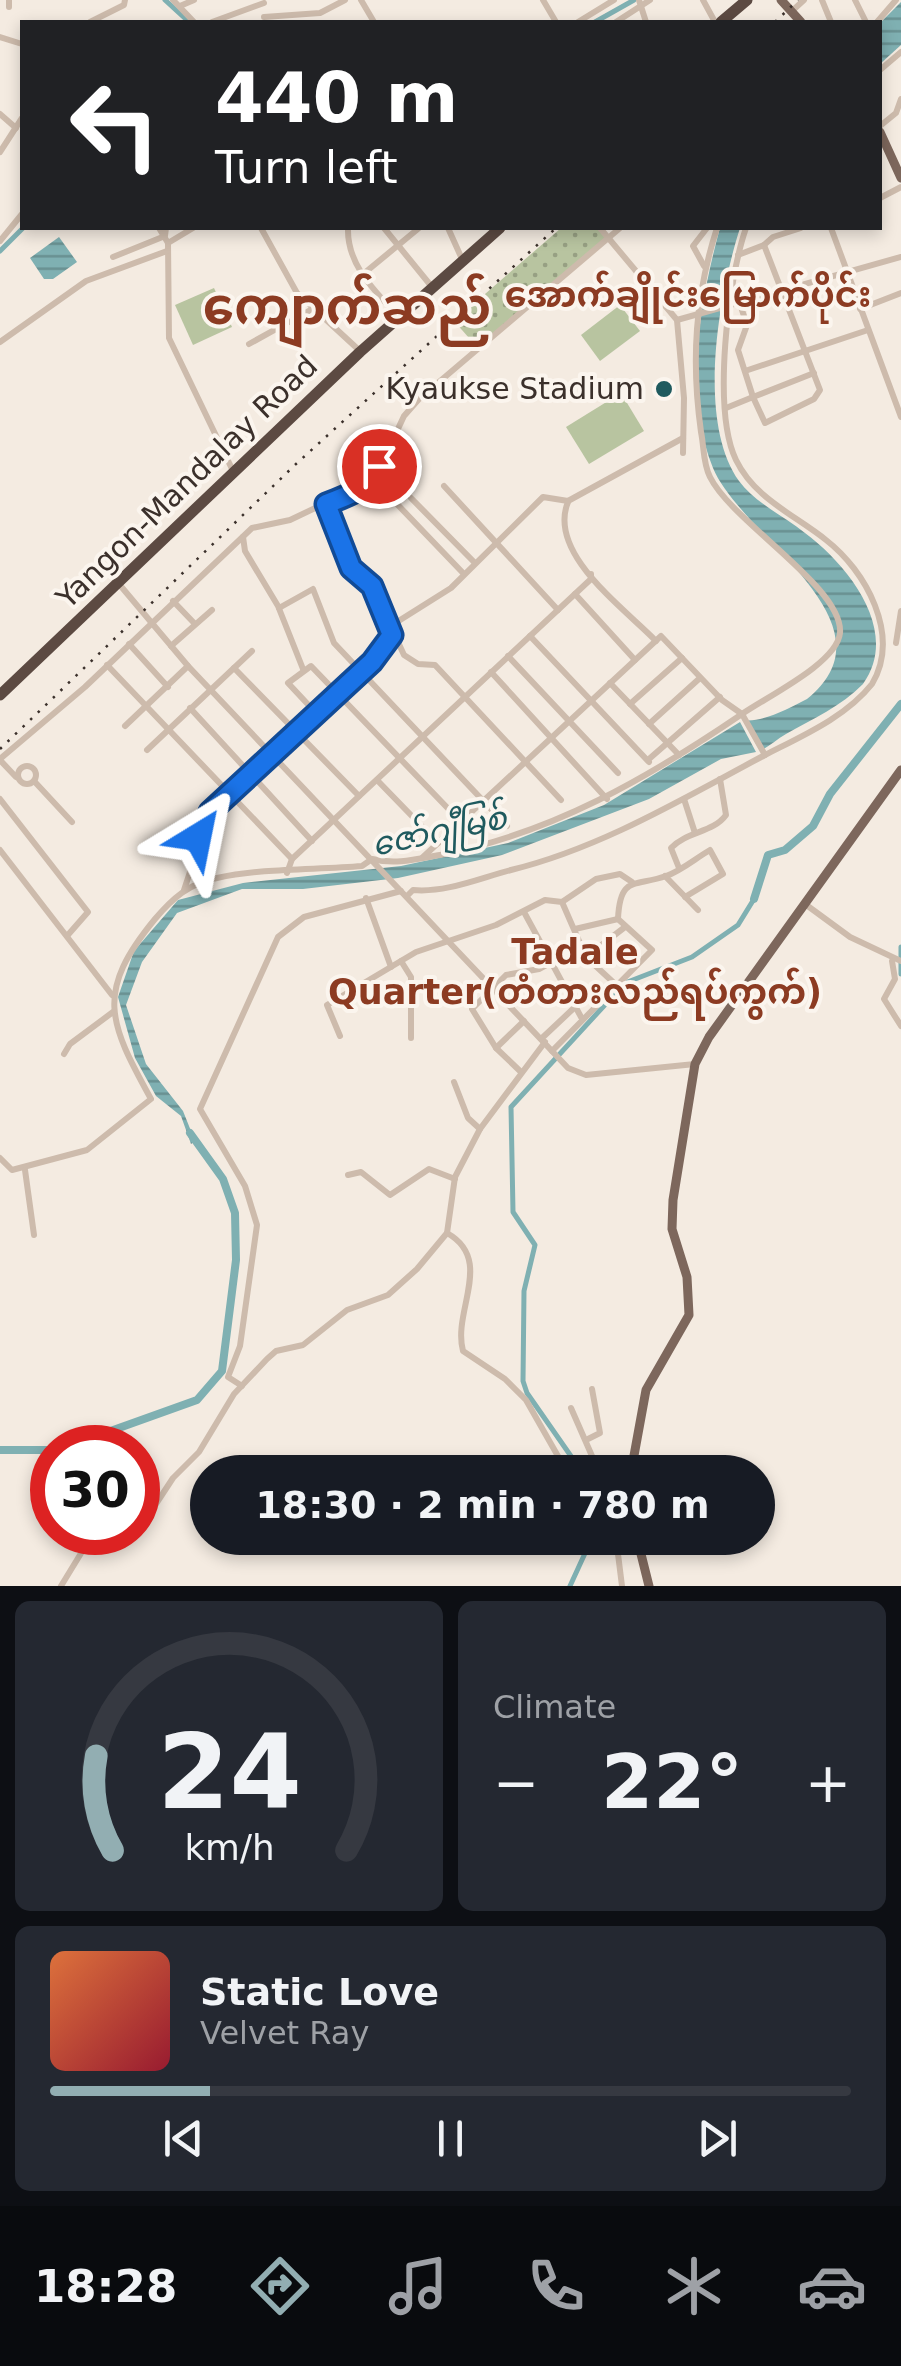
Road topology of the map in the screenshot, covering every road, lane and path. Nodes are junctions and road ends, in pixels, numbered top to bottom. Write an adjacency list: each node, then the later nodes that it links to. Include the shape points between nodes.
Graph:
1 (194, 0): 11 (street)
2 (345, 0): 18 (street, via 320,13)
3 (650, 0): 12 (street)
4 (780, 0): 15 (main road)
5 (804, 0): 15 (street)
6 (884, 0): 14 (street)
7 (896, 0): 14 (street)
8 (610, 1): 19 (street)
9 (122, 2): 16 (street)
10 (264, 2): 17 (street); 18 (street)
11 (176, 3)
12 (640, 3): 20 (street)
13 (739, 3): 21 (highway)
14 (888, 10): 23 (street)
15 (790, 12): 22 (main road)
16 (93, 20)
17 (217, 20)
18 (263, 20)
19 (581, 20)
20 (619, 20)
21 (720, 20)
22 (799, 20)
23 (879, 20)
24 (901, 52): 25 (street)
25 (882, 68)
26 (901, 99): 29 (street)
27 (0, 114): 30 (street)
28 (20, 121): 30 (street)
29 (882, 127)
30 (16, 128): 32 (street)
31 (882, 134): 33 (main road)
32 (0, 152)
33 (901, 178)
34 (20, 216): 50 (street)
35 (262, 230): 64 (street, via 288,282)
36 (348, 230): 59 (street)
37 (386, 230): 52 (street)
38 (417, 230): 52 (street)
39 (449, 230): 56 (street)
40 (705, 230): 57 (street, via 693,246)
41 (716, 230): 57 (street)
42 (745, 230): 53 (street)
43 (771, 230): 48 (street)
44 (795, 230): 48 (street)
45 (832, 230): 58 (street)
46 (606, 232): 68 (street); 82 (street, via 418,399)
47 (486, 233): 56 (highway, Yangon-Mandalay Road)
48 (774, 236): 51 (street)
49 (165, 237): 55 (street); 70 (street); 81 (street, via 169,338)
50 (0, 241)
51 (764, 245): 53 (street); 61 (street)
52 (398, 246): 59 (street); 60 (street)
53 (738, 255): 63 (street)
54 (901, 257): 58 (street)
55 (114, 258)
56 (463, 260): 60 (highway, Yangon-Mandalay Road)
57 (704, 266): 66 (street)
58 (846, 273): 61 (street); 65 (street)
59 (362, 275): 67 (street)
60 (432, 288): 67 (highway, Yangon-Mandalay Road)
61 (782, 290): 63 (street); 72 (street)
62 (901, 293): 65 (street)
63 (736, 302): 66 (street); 74 (street, via 747,326 738,350); 77 (street, via 724,372)
64 (314, 308): 71 (street); 73 (street)
65 (860, 309): 69 (street)
66 (698, 313): 68 (street); 130 (street, via 693,372 710,477 744,522 813,585 841,628 832,655)
67 (399, 316): 73 (highway, Yangon-Mandalay Road)
68 (677, 320): 79 (street)
69 (868, 330): 72 (street); 78 (street)
70 (0, 342)
71 (249, 344)
72 (805, 351): 74 (street); 75 (street)
73 (360, 352): 81 (highway, Yangon-Mandalay Road)
74 (745, 371): 76 (street)
75 (814, 372): 76 (street); 76 (street, via 820,394 765,423)
76 (753, 397): 77 (street)
77 (726, 408): 140 (street, via 734,452 748,478 847,560 878,602 887,640 871,686 816,728)
78 (901, 417)
79 (683, 438): 80 (street); 85 (street)
80 (683, 454)
81 (233, 472): 92 (highway, Yangon-Mandalay Road)
82 (374, 480): 86 (street); 90 (street)
83 (444, 486): 88 (street)
84 (411, 498): 89 (street)
85 (568, 501): 88 (street, via 543,496); 91 (street, via 567,534)
86 (326, 504): 87 (street, via 290,520 258,524); 101 (street, via 351,568 372,586)
87 (242, 536): 94 (street); 95 (street)
88 (496, 541): 89 (street); 97 (street)
89 (474, 562): 90 (street)
90 (463, 573): 101 (street)
91 (591, 574): 93 (street); 103 (street)
92 (119, 582): 99 (street); 122 (highway, Yangon-Mandalay Road)
93 (575, 594): 97 (street); 110 (street)
94 (174, 600): 99 (street); 100 (street)
95 (279, 608): 114 (street); 115 (street, via 313,590 334,643)
96 (212, 610): 100 (street)
97 (558, 610): 102 (street)
98 (901, 611): 104 (street)
99 (151, 622): 105 (street); 106 (street)
100 (195, 624): 106 (street)
101 (390, 631): 115 (street); 123 (street, via 410,661 435,665)
102 (530, 636): 108 (street); 125 (street)
103 (658, 638): 109 (street); 110 (street)
104 (896, 642)
105 (129, 644): 111 (street); 119 (street)
106 (170, 646): 112 (street)
107 (252, 651): 113 (street)
108 (508, 656): 116 (street); 131 (street)
109 (682, 658): 117 (street); 126 (street)
110 (635, 660): 118 (street)
111 (107, 665): 127 (street); 144 (street)
112 (188, 666): 119 (street); 120 (street)
113 (234, 668): 120 (street); 135 (street)
114 (302, 669): 121 (street, via 315,667); 129 (street, via 288,683)
115 (360, 672): 121 (street); 136 (street)
116 (491, 672): 123 (street); 137 (street)
117 (700, 678): 124 (street); 132 (street)
118 (610, 683): 125 (street); 126 (street)
119 (168, 687): 127 (street)
120 (210, 689): 128 (street); 141 (street)
121 (338, 692): 129 (street); 143 (street)
122 (0, 695)
123 (465, 696): 136 (street); 145 (street)
124 (720, 697): 130 (street); 138 (street)
125 (591, 700): 131 (street); 138 (street, via 649,761)
126 (630, 704): 132 (street)
127 (148, 706): 133 (street); 134 (street)
128 (190, 708): 134 (street); 148 (street)
129 (316, 713): 135 (street)
130 (743, 716): 140 (street); 142 (street)
131 (570, 721): 137 (street); 147 (street)
132 (649, 724): 138 (street)
133 (125, 726)
134 (170, 728): 139 (street); 153 (street)
135 (296, 732): 141 (street); 154 (street)
136 (423, 736): 143 (street); 158 (street)
137 (551, 739): 145 (street); 156 (street)
138 (669, 743): 142 (street)
139 (147, 750)
140 (764, 753): 149 (street)
141 (272, 754): 148 (street); 160 (street)
142 (679, 755): 156 (street)
143 (400, 758): 150 (street); 162 (street)
144 (0, 760): 151 (street)
145 (526, 763): 158 (street); 159 (street)
146 (901, 771): 180 (main road)
147 (618, 773)
148 (250, 775): 153 (street); 165 (street)
149 (720, 779): 157 (street); 164 (street, via 726,814)
150 (377, 780): 154 (street); 166 (street)
151 (20, 781): 152 (street); 152 (street, via 19,770 26,766 34,769)
152 (34, 781): 161 (street)
153 (232, 792): 169 (street); 175 (street, via 210,812)
154 (359, 796): 160 (street)
155 (0, 799): 186 (street, via 88,912)
156 (608, 799): 168 (street, via 488,846)
157 (684, 799): 164 (street); 176 (street, via 532,866)
158 (485, 800): 162 (street); 163 (street)
159 (560, 800)
160 (335, 819): 165 (street); 170 (street)
161 (72, 822)
162 (461, 822): 166 (street)
163 (507, 826)
164 (695, 833): 171 (street, via 671,848)
165 (312, 841): 169 (street)
166 (438, 843): 168 (street)
167 (0, 850): 186 (street)
168 (422, 858): 170 (street)
169 (292, 859): 172 (street)
170 (374, 861): 172 (street); 176 (street)
171 (679, 868): 173 (street); 177 (street, via 710,850 723,874)
172 (286, 872): 175 (street, via 217,878)
173 (665, 876): 174 (street); 177 (street)
174 (632, 882): 179 (street, via 620,874 596,879); 183 (street, via 623,891)
175 (184, 891): 197 (street, via 126,956)
176 (405, 893): 178 (street); 187 (street)
177 (686, 897): 181 (street)
178 (366, 898): 194 (street); 219 (street, via 304,917 278,937 200,1109 245,1186 256,1225 240,1346 228,1377)
179 (562, 902): 182 (street, via 545,900); 185 (street)
180 (804, 904): 190 (street); 209 (main road)
181 (698, 910)
182 (524, 912): 187 (street); 193 (street)
183 (618, 919): 184 (street); 185 (street)
184 (625, 927): 189 (street); 195 (street, via 652,950)
185 (576, 930): 188 (street)
186 (66, 936): 197 (street)
187 (451, 942): 191 (street); 196 (street)
188 (581, 946): 189 (street); 193 (street)
189 (586, 957): 195 (street)
190 (891, 960): 192 (street); 202 (street, via 895,980 884,1000)
191 (401, 961): 194 (street); 204 (street, via 411,977)
192 (901, 961)
193 (551, 963): 196 (street, via 506,975); 198 (street)
194 (391, 967): 203 (street, via 327,1005)
195 (614, 983): 200 (street)
196 (492, 987): 201 (street); 206 (street, via 472,1008)
197 (113, 996): 199 (street)
198 (575, 1007): 200 (street); 205 (street)
199 (114, 1011): 208 (street); 214 (street, via 125,1052 151,1098 87,1150)
200 (581, 1017): 207 (street)
201 (524, 1021): 205 (street); 206 (street)
202 (901, 1026)
203 (340, 1036)
204 (411, 1038)
205 (543, 1041): 207 (street); 210 (street)
206 (496, 1048): 210 (street)
207 (553, 1053): 209 (street, via 586,1076)
208 (64, 1054)
209 (696, 1064): 225 (main road, via 672,1212 689,1314 646,1390)
210 (521, 1072): 212 (street)
211 (454, 1082): 212 (street, via 468,1118)
212 (480, 1129): 216 (street)
213 (0, 1158): 214 (street, via 12,1170)
214 (24, 1170): 218 (street)
215 (348, 1175): 216 (street, via 361,1172 390,1194 429,1170)
216 (455, 1179): 217 (street)
217 (447, 1233): 219 (street, via 388,1295 346,1310 304,1345 276,1352); 223 (street, via 467,1252 473,1279 458,1333 463,1351 526,1400)
218 (34, 1235)
219 (242, 1386): 226 (street)
220 (592, 1389): 222 (street, via 600,1433)
221 (571, 1408): 222 (street)
222 (588, 1439): 224 (street)
223 (558, 1455)
224 (594, 1455)
225 (634, 1455)
226 (160, 1498)
227 (80, 1555): 230 (street)
228 (618, 1555): 231 (street)
229 (641, 1555): 232 (main road)
230 (61, 1586)
231 (622, 1586)
232 (648, 1586)

